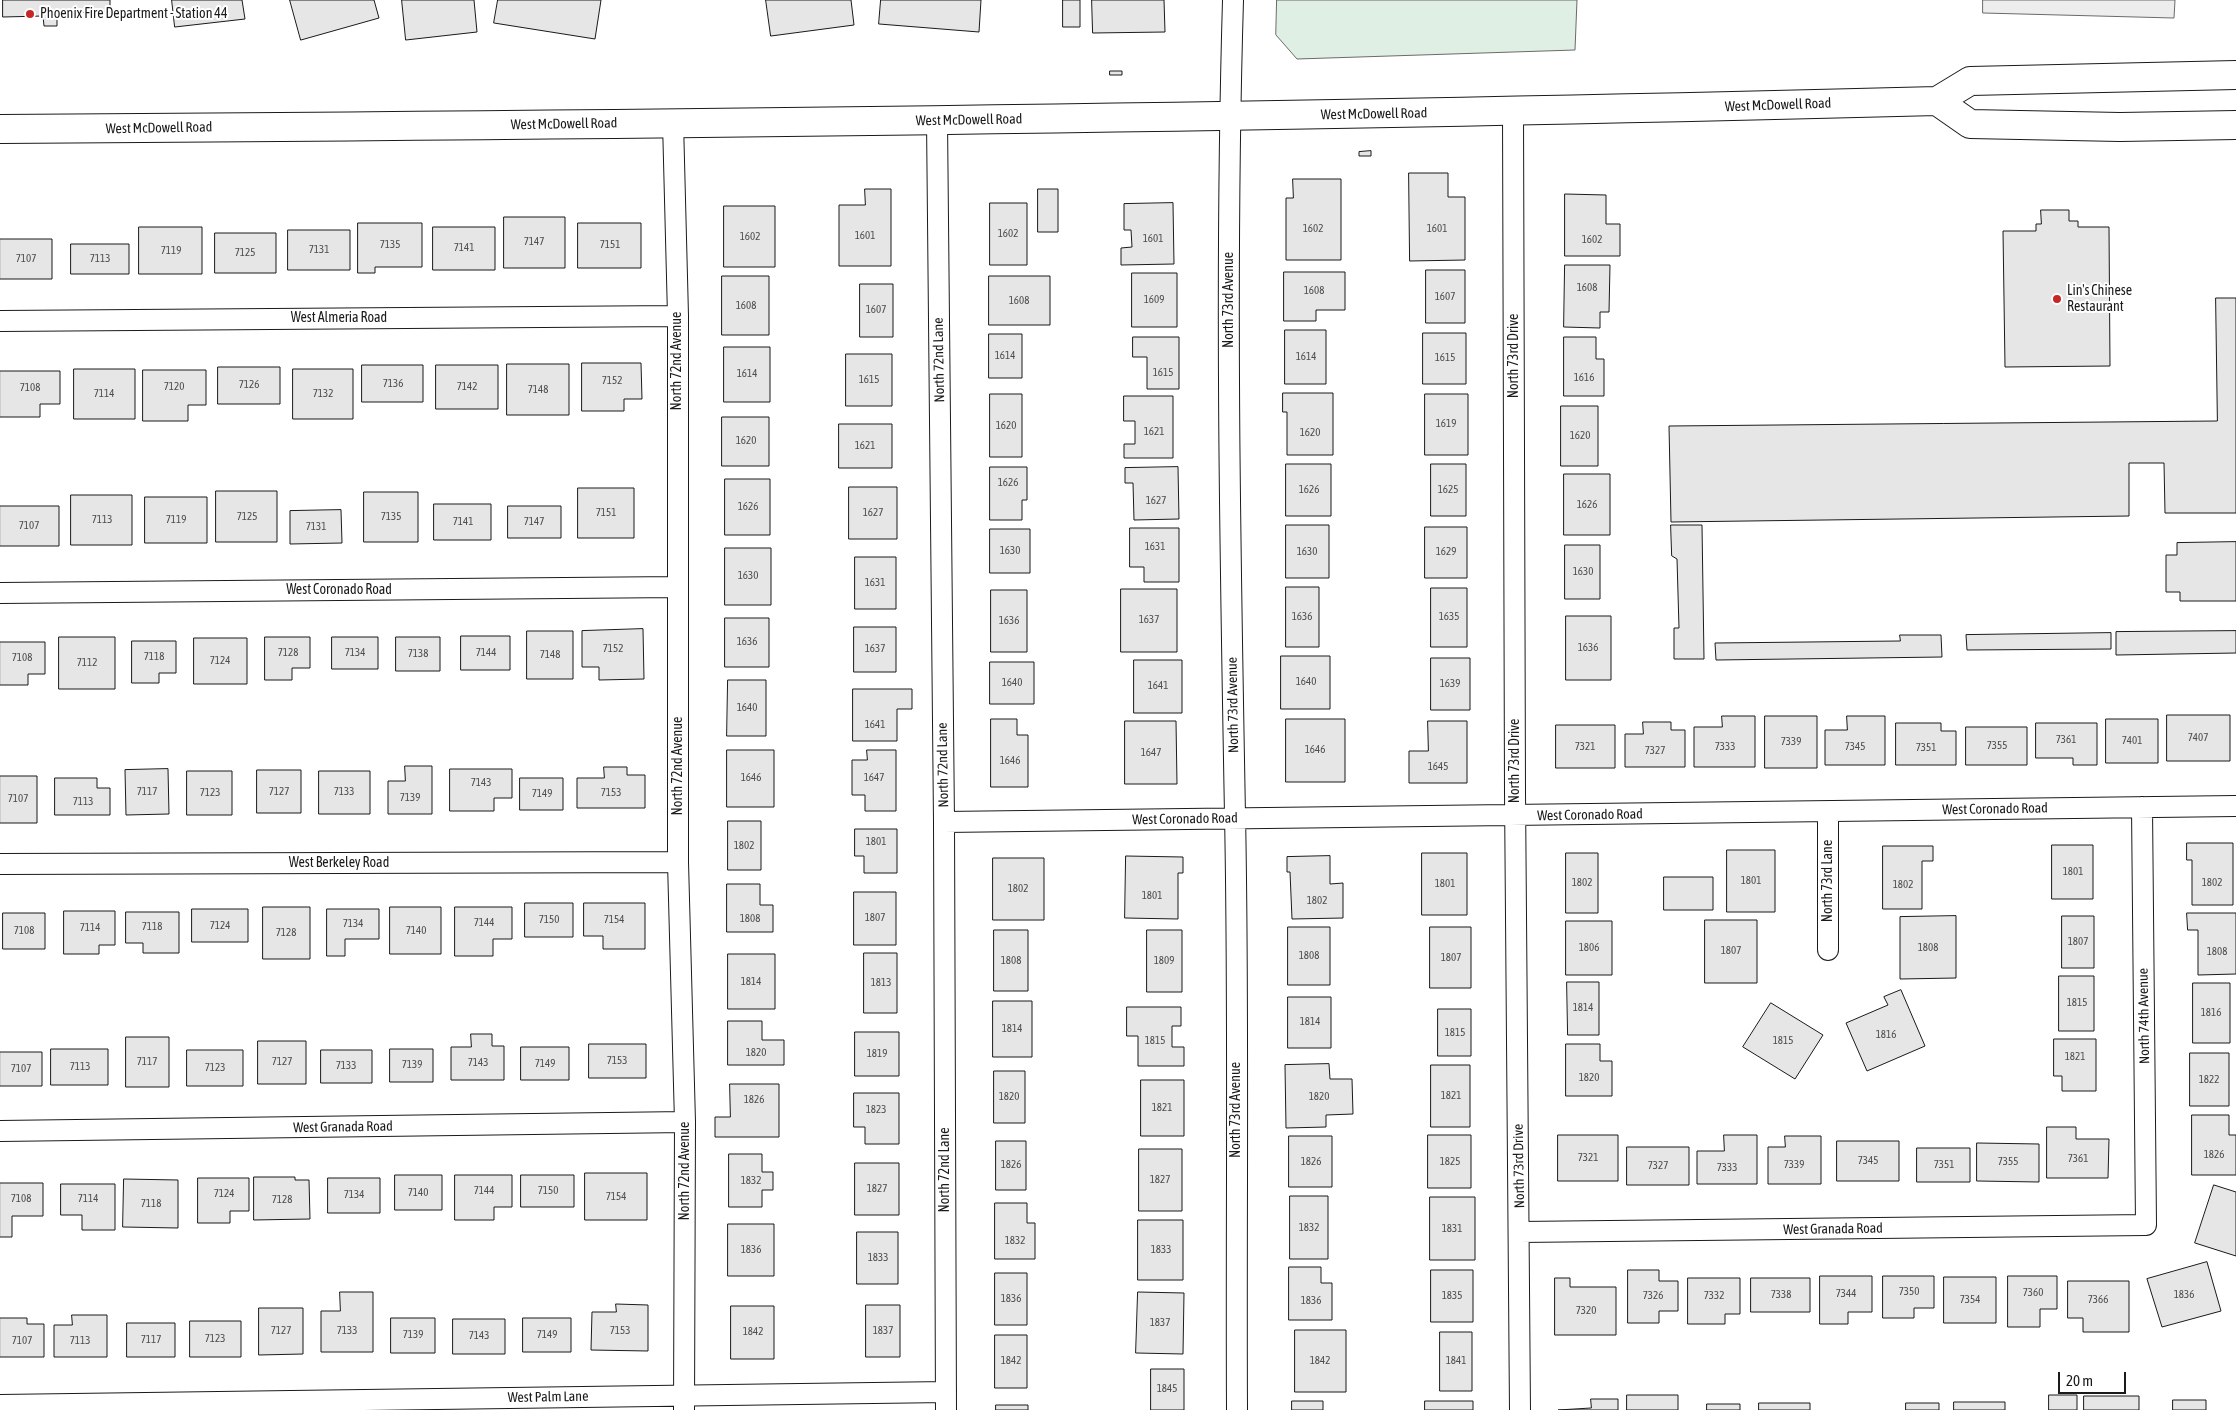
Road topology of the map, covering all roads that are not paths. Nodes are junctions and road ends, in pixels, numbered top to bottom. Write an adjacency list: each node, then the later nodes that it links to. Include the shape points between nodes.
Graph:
1 (1233, 0): 5 (street, North 73rd Avenue)
2 (2236, 75): 3 (main road, West McDowell Road, via 1970,81)
3 (1937, 101): 4 (main road, West McDowell Road); 8 (main road, via 1970,124)
4 (1513, 112): 5 (main road, West McDowell Road); 17 (street, North 73rd Drive)
5 (1230, 117): 6 (main road, West McDowell Road); 18 (street, North 73rd Avenue)
6 (937, 120): 7 (main road, West McDowell Road); 19 (street, North 72nd Lane)
7 (673, 122): 9 (main road, West McDowell Road); 10 (street, North 72nd Avenue)
8 (2236, 125)
9 (0, 129)
10 (678, 316): 11 (street, West Almeria Road); 12 (street, North 72nd Avenue)
11 (0, 321)
12 (678, 587): 13 (street, West Coronado Road); 20 (street, North 72nd Avenue)
13 (0, 593)
14 (2236, 806): 15 (street, West Coronado Road)
15 (2142, 807): 16 (street, West Coronado Road); 25 (street, North 74th Avenue)
16 (1828, 812): 17 (street, West Coronado Road); 22 (street, North 73rd Lane)
17 (1515, 816): 18 (street, West Coronado Road); 26 (street, North 73rd Drive)
18 (1235, 818): 19 (street, West Coronado Road); 30 (street, North 73rd Avenue)
19 (944, 822): 27 (street, North 72nd Lane)
20 (678, 862): 21 (street, West Berkeley Road); 23 (street, North 72nd Avenue)
21 (0, 864)
22 (1828, 950)
23 (685, 1122): 24 (street, West Granada Road); 28 (street, North 72nd Avenue)
24 (0, 1131)
25 (2146, 1225): 26 (street, West Granada Road)
26 (1520, 1232): 31 (street, North 73rd Drive)
27 (946, 1401): 28 (street, West Palm Lane)
28 (684, 1402): 29 (street, West Palm Lane)
29 (0, 1405)
30 (1237, 1410)
31 (1520, 1410)

